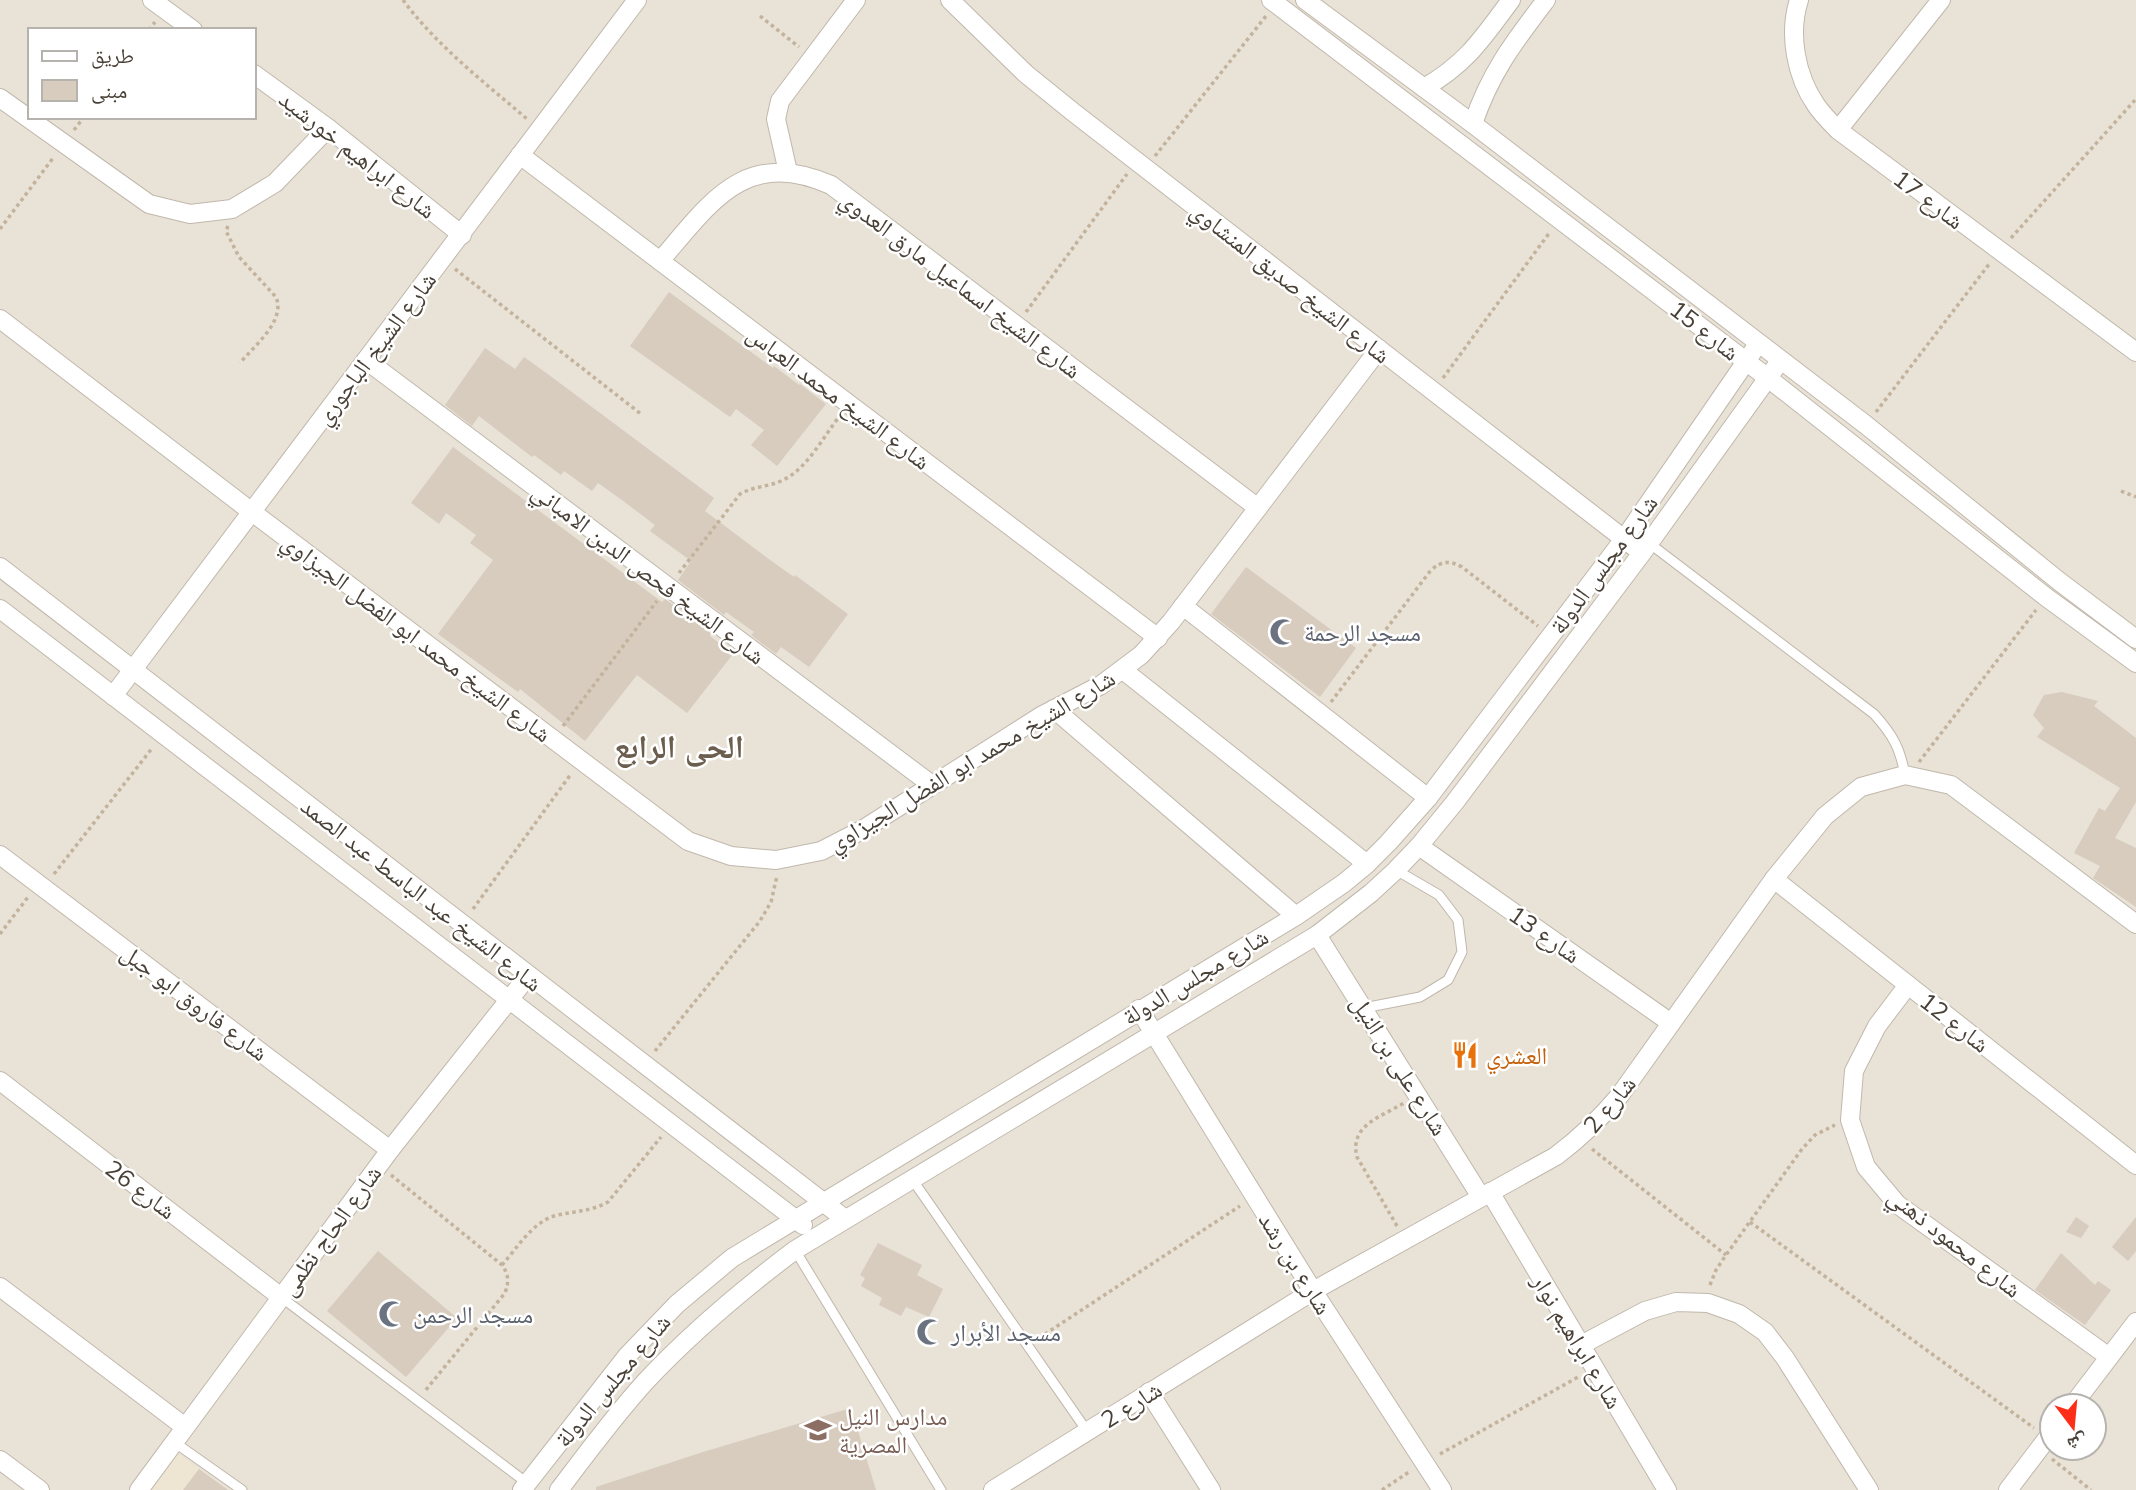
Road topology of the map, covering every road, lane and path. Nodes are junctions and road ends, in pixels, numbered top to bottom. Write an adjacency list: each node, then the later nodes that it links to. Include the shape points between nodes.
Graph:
1 (152, 0): 14 (street)
2 (403, 0): 26 (path, via 448,49)
3 (637, 0): 26 (street, شارع الشيخ الباجوري)
4 (856, 0): 16 (street)
5 (950, 0): 30 (street, شارع الشيخ صديق المنشاوي, via 1026,74)
6 (1306, 0): 12 (street, شارع 15)
7 (1511, 0): 18 (street, via 1470,55)
8 (1546, 0): 24 (street, via 1494,71)
9 (1799, 0): 27 (street, شارع 17, via 1794,43 1801,75 1815,105)
10 (1941, 0): 27 (street)
11 (1273, 2): 15 (street, شارع 15); 30 (path)
12 (1324, 14): 15 (street); 18 (street, شارع 15)
13 (760, 16): 16 (path)
14 (190, 28)
15 (1313, 30): 33 (street, شارع 15)
16 (812, 57): 31 (street, via 780,101 776,119)
17 (256, 75): 25 (street, شارع ابراهيم خورشيد)
18 (1424, 88): 24 (street, شارع 15)
19 (0, 98): 21 (street)
20 (2136, 99): 36 (path)
21 (28, 118)
22 (30, 119): 28 (street)
23 (82, 119): 28 (path)
24 (1473, 124): 41 (street, شارع 15)
25 (328, 128): 32 (street, via 275,183); 35 (street, شارع ابراهيم خورشيد)
26 (539, 130): 29 (street, شارع الشيخ الباجوري)
27 (1838, 130): 36 (street, شارع 17)
28 (64, 143): 32 (street, via 149,204 190,214); 34 (path)
29 (520, 155): 35 (street, شارع الشيخ الباجوري); 38 (street, شارع الشيخ محمد العباس)
30 (1141, 165): 40 (path); 42 (street, شارع الشيخ صديق المنشاوي)
31 (789, 172): 38 (street, شارع الشيخ اسماعيل مارق العدوي, via 760,174 734,184 711,202); 40 (street, شارع الشيخ اسماعيل مارق العدوي, via 831,185)
32 (232, 209): 47 (path, via 226,231 231,244 279,303 277,318)
33 (1560, 219): 45 (street, شارع 15); 49 (path)
34 (0, 229)
35 (463, 234): 37 (street, شارع الشيخ الباجوري)
36 (1999, 252): 43 (street, شارع 17); 52 (path)
37 (442, 259): 44 (street, شارع الشيخ الباجوري); 51 (path)
38 (660, 261): 50 (street, شارع الشيخ محمد العباس)
39 (0, 319): 56 (street, شارع الشيخ محمد ابو الفضل الجيزاوي)
40 (1016, 325): 55 (street, شارع الشيخ اسماعيل مارق العدوي)
41 (1758, 344): 45 (street, شارع مجلس الدولة); 46 (street, شارع 15)
42 (1379, 349): 49 (street, شارع الشيخ صديق المنشاوي); 55 (street, شارع الشيخ محمد ابو الفضل الجيزاوي)
43 (2136, 352)
44 (366, 360): 56 (street, شارع الشيخ الباجوري); 60 (street, شارع الشيخ فحص الدين الامباني)
45 (1745, 361): 48 (street, شارع 15); 57 (street, شارع مجلس الدولة)
46 (1780, 361): 48 (street, شارع مجلس الدولة); 52 (street, شارع 15)
47 (240, 363)
48 (1768, 378): 58 (street, شارع مجلس الدولة); 61 (street, شارع 15)
49 (1433, 391): 57 (street, شارع الشيخ صديق المنشاوي)
50 (848, 404): 60 (path, via 797,471 740,494); 65 (street, شارع الشيخ محمد العباس)
51 (641, 414)
52 (1866, 425): 66 (street, شارع 15)
53 (2121, 491): 54 (path)
54 (2136, 497)
55 (1258, 508): 62 (street, شارع الشيخ محمد ابو الفضل الجيزاوي)
56 (252, 512): 69 (street, شارع الشيخ الباجوري); 74 (street, شارع الشيخ محمد ابو الفضل الجيزاوي)
57 (1624, 539): 58 (street, شارع الشيخ صديق المنشاوي); 64 (street, شارع مجلس الدولة)
58 (1646, 548): 76 (lane, via 1874,715 1901,752); 79 (street, شارع مجلس الدولة)
59 (0, 567): 69 (street, شارع الشيخ عبد الباسط عبد الصمد)
60 (668, 587): 74 (path); 77 (street, شارع الشيخ فحص الدين الامباني)
61 (2046, 597): 67 (street, شارع 15); 76 (path, via 1929,752)
62 (1183, 606): 65 (street, شارع الشيخ محمد ابو الفضل الجيزاوي); 72 (street)
63 (0, 609): 70 (street, شارع الشيخ عبد الباسط عبد الصمد)
64 (1551, 635): 72 (path, via 1462,567 1440,563); 78 (street, شارع مجلس الدولة)
65 (1158, 638): 68 (street, شارع الشيخ محمد ابو الفضل الجيزاوي)
66 (2136, 639)
67 (2136, 663)
68 (1123, 670): 71 (street, شارع الشيخ محمد ابو الفضل الجيزاوي); 83 (street)
69 (132, 671): 70 (street, شارع الشيخ الباجوري); 89 (street, شارع الشيخ عبد الباسط عبد الصمد)
70 (113, 696): 73 (street, شارع الشيخ عبد الباسط عبد الصمد)
71 (1054, 709): 77 (street, شارع الشيخ محمد ابو الفضل الجيزاوي); 87 (street)
72 (1322, 715): 78 (street)
73 (163, 734): 86 (path); 94 (street, شارع الشيخ عبد الباسط عبد الصمد)
74 (552, 739): 75 (street, شارع الشيخ محمد ابو الفضل الجيزاوي)
75 (581, 761): 82 (street, شارع الشيخ محمد ابو الفضل الجيزاوي, via 688,841 731,856); 89 (path)
76 (1906, 775): 85 (street, شارع 2, via 1861,787 1825,816); 88 (street, شارع 2, via 1951,785)
77 (932, 785): 82 (street, شارع الشيخ محمد ابو الفضل الجيزاوي, via 821,850)
78 (1432, 793): 79 (street); 83 (street, شارع مجلس الدولة)
79 (1455, 802): 80 (street, شارع مجلس الدولة)
80 (1419, 846): 84 (street, شارع مجلس الدولة); 97 (street, شارع 13)
81 (0, 855): 86 (street, شارع فاروق ابو جبل)
82 (776, 859): 99 (path, via 777,881 760,921)
83 (1367, 864): 87 (street, شارع مجلس الدولة)
84 (1396, 870): 91 (street, شارع مجلس الدولة); 95 (lane, via 1439,895 1458,920 1462,951 1448,980 1420,997)
85 (1774, 879): 93 (street, شارع 12); 97 (street, شارع 2)
86 (41, 886): 90 (path); 105 (street, شارع فاروق ابو جبل)
87 (1296, 916): 96 (street, شارع مجلس الدولة)
88 (2136, 924)
89 (462, 925): 92 (street, شارع الشيخ عبد الباسط عبد الصمد)
90 (0, 934)
91 (1317, 935): 95 (street, شارع على بن النيل); 98 (street, شارع مجلس الدولة)
92 (528, 976): 94 (street, شارع الحاج نظمى); 99 (street, شارع الشيخ عبد الباسط عبد الصمد)
93 (1908, 985): 102 (street, شارع محمود ذهني, via 1877,1027 1854,1071); 107 (street, شارع 12)
94 (509, 1000): 103 (street, شارع الشيخ عبد الباسط عبد الصمد); 105 (street, شارع الحاج نظمى)
95 (1364, 1008): 101 (street, شارع على بن النيل)
96 (1139, 1009): 98 (street, شارع بن رشد); 111 (street, شارع مجلس الدولة)
97 (1671, 1023): 104 (street, شارع 2, via 1620,1095)
98 (1154, 1034): 108 (street, شارع مجلس الدولة); 110 (street, شارع بن رشد)
99 (644, 1065): 111 (street, شارع الشيخ عبد الباسط عبد الصمد)
100 (0, 1081): 122 (street, شارع 26)
101 (1418, 1095): 109 (street, شارع على بن النيل); 116 (path, via 1364,1126 1354,1146)
102 (1850, 1120): 114 (path, via 1815,1135 1801,1149); 127 (street, شارع محمود ذهني, via 1866,1167 1897,1204)
103 (671, 1124): 112 (street, شارع الشيخ عبد الباسط عبد الصمد); 119 (path, via 608,1202 546,1220)
104 (1579, 1139): 109 (street, شارع 2); 118 (path)
105 (390, 1150): 106 (street, شارع الحاج نظمى)
106 (378, 1165): 119 (path); 122 (street, شارع الحاج نظمى)
107 (2136, 1165)
108 (912, 1179): 113 (street, شارع مجلس الدولة); 125 (lane)
109 (1485, 1195): 116 (street, شارع 2); 126 (street, شارع ابراهيم نوار)
110 (1255, 1196): 121 (street, شارع بن رشد); 125 (path)
111 (823, 1202): 112 (street, شارع مجلس الدولة); 113 (street, شارع الشيخ عبد الباسط عبد الصمد)
112 (795, 1219): 115 (street, شارع الشيخ عبد الباسط عبد الصمد); 140 (street, شارع مجلس الدولة, via 732,1258 677,1304 627,1356)
113 (845, 1219): 115 (street, شارع مجلس الدولة)
114 (1750, 1222): 118 (path); 134 (path)
115 (817, 1236): 117 (street, شارع مجلس الدولة)
116 (1405, 1238): 121 (street, شارع 2)
117 (795, 1250): 145 (street, شارع مجلس الدولة, via 687,1340 646,1382); 146 (lane)
118 (1726, 1255): 123 (path, via 1716,1270)
119 (502, 1265): 131 (path, via 508,1273 505,1293)
120 (0, 1287): 132 (street)
121 (1313, 1291): 129 (street, شارع 2); 138 (street, شارع بن رشد)
122 (281, 1297): 131 (lane); 132 (street, شارع الحاج نظمى)
123 (1708, 1303): 126 (street, via 1676,1303 1644,1311); 151 (street, via 1739,1314 1765,1332 1786,1357)
124 (2136, 1322): 127 (street)
125 (1028, 1345): 133 (lane)
126 (1581, 1345): 128 (street, شارع ابراهيم نوار)
127 (2109, 1357): 130 (street)
128 (1594, 1368): 138 (path); 150 (street, شارع ابراهيم نوار)
129 (1149, 1392): 133 (street, شارع 2); 147 (street)
130 (2083, 1392)
131 (417, 1400): 140 (lane)
132 (186, 1427): 135 (street, شارع الحاج نظمى)
133 (1087, 1431): 141 (street, شارع 2)
134 (2038, 1434)
135 (174, 1443): 143 (street, شارع الحاج نظمى); 144 (lane)
136 (2038, 1451): 152 (street)
137 (0, 1460): 142 (street)
138 (1425, 1462): 148 (path); 149 (street, شارع بن رشد)
139 (2066, 1462): 153 (path)
140 (524, 1487)
141 (1000, 1488)
142 (40, 1490)
143 (139, 1490)
144 (242, 1490)
145 (559, 1490)
146 (942, 1490)
147 (1211, 1490)
148 (1382, 1490)
149 (1442, 1490)
150 (1667, 1490)
151 (1869, 1490)
152 (2008, 1490)
153 (2091, 1490)

